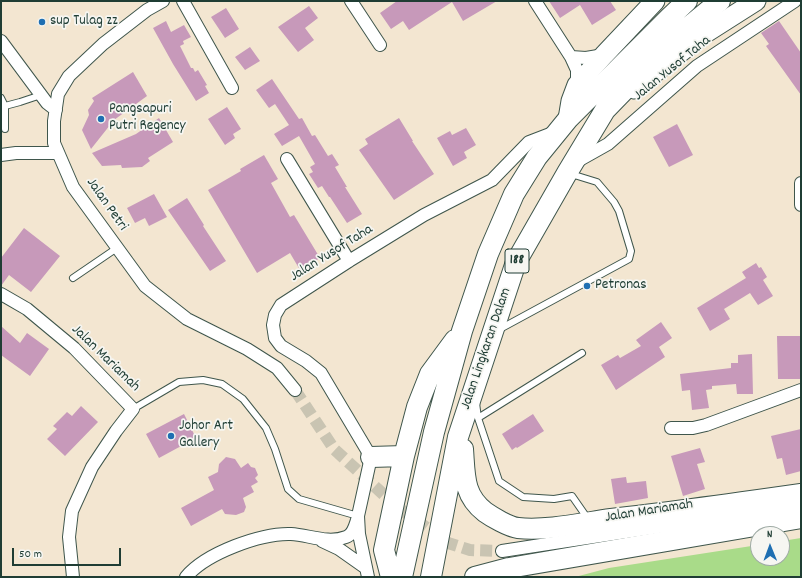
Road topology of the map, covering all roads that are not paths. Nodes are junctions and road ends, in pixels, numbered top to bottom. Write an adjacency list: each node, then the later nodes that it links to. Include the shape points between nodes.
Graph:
1 (164, 1): 19 (street, Jalan Petri, via 147,10 102,44 69,76 58,94)
2 (183, 1): 15 (street)
3 (351, 1): 11 (street)
4 (535, 1): 13 (street)
5 (687, 1): 21 (highway, Jalan Lingkaran Dalam / 188)
6 (720, 1): 20 (highway, Jalan Lingkaran Dalam / 188, via 674,38)
7 (756, 1): 20 (main road, via 701,36)
8 (795, 1): 26 (street, Jalan Yusof Taha, via 697,66 608,144)
9 (650, 3): 12 (main road)
10 (1, 41): 16 (street)
11 (380, 45)
12 (604, 55): 13 (street); 14 (main road)
13 (571, 57): 14 (street, via 577,70)
14 (577, 85): 21 (main road)
15 (232, 88)
16 (41, 95): 18 (lane); 19 (street)
17 (1, 98): 18 (lane)
18 (5, 106): 22 (lane)
19 (56, 110): 23 (street, Jalan Petri, via 54,143)
20 (605, 110): 26 (highway, Jalan Lingkaran Dalam / 188)
21 (564, 124): 30 (street, Jalan Yusof Taha, via 529,142 492,180 424,215); 33 (highway, Jalan Lingkaran Dalam / 188, via 537,157 514,194 488,254)
22 (5, 129)
23 (57, 153): 24 (street); 29 (street, Jalan Petri, via 73,187)
24 (1, 155)
25 (287, 159): 30 (street)
26 (570, 168): 34 (highway, Jalan Lingkaran Dalam / 188, via 516,262); 34 (lane, via 597,182 614,202 631,251 629,259)
27 (801, 183): 28 (street)
28 (801, 204)
29 (117, 248): 31 (lane); 36 (street, Jalan Petri, via 151,291 187,319 247,349 277,368)
30 (349, 261): 42 (street, Jalan Yusof Taha, via 281,305 275,315 273,326 275,338 281,346 321,373)
31 (73, 278)
32 (1, 294): 38 (street, Jalan Mariamah, via 27,309 74,348)
33 (462, 331): 41 (highway, via 430,374 417,408); 54 (highway, Jalan Lingkaran Dalam / 188, via 434,432)
34 (492, 333): 39 (highway, Jalan Lingkaran Dalam / 188, via 474,387)
35 (582, 353): 39 (lane)
36 (295, 390)
37 (801, 390): 40 (street, via 706,425)
38 (133, 409): 45 (lane, via 179,382 203,380 222,384 243,399 266,428 288,489 299,499); 51 (street, Jalan Mariamah, via 92,466 72,511 69,537)
39 (470, 422): 47 (lane, via 499,481 523,497 572,496); 47 (highway, via 465,478 469,494 486,512 516,528 536,529); 55 (highway, Jalan Lingkaran Dalam / 188, via 458,437)
40 (671, 428)
41 (404, 456): 42 (highway); 53 (highway, via 384,550)
42 (372, 457): 45 (street)
43 (801, 494): 47 (highway)
44 (801, 505): 49 (street, Jalan Mariamah)
45 (358, 516): 48 (street, via 348,537); 50 (street)
46 (801, 518): 56 (highway, via 509,568)
47 (590, 522)
48 (317, 538): 50 (street, via 339,549); 52 (street, via 291,534 245,543 206,561)
49 (502, 551)
50 (367, 573)
51 (73, 577)
52 (186, 577)
53 (391, 577)
54 (402, 577)
55 (431, 577)
56 (475, 577)

